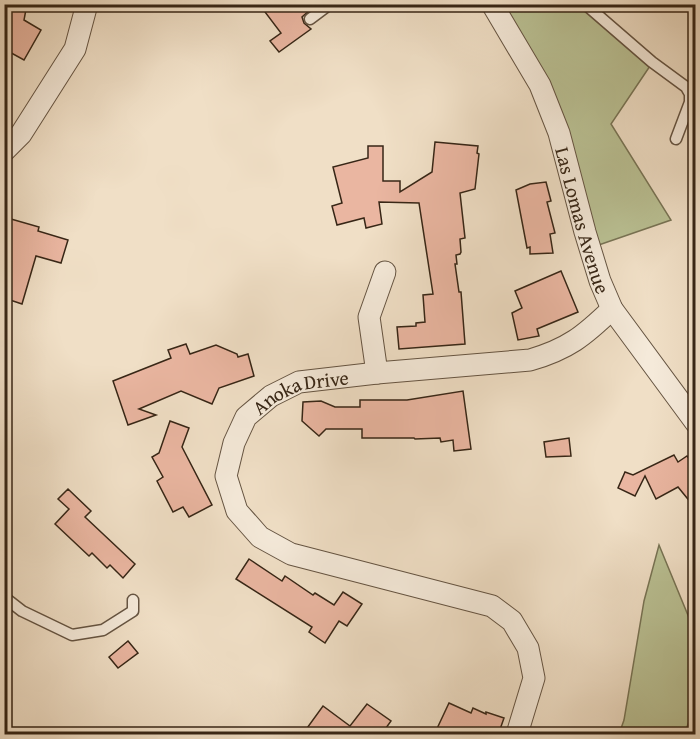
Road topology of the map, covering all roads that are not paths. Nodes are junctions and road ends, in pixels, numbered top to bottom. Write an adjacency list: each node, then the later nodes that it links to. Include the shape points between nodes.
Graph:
1 (87, 4): 7 (street, via 75,49 21,135)
2 (330, 4): 5 (lane)
3 (492, 4): 9 (street, Las Lomas Avenue, via 540,85 559,133 585,232)
4 (585, 4): 6 (lane, via 686,87 690,102)
5 (310, 19)
6 (675, 139)
7 (4, 151)
8 (385, 272): 10 (street, via 369,317)
9 (612, 309): 10 (street, Anoka Drive, via 575,342 530,360); 11 (street, Las Lomas Avenue)
10 (377, 373): 14 (street, Anoka Drive, via 299,382 271,396 246,417 234,443 226,476 237,511 260,537 291,554 492,606 512,621 528,648 534,678)
11 (696, 423)
12 (4, 597): 13 (lane, via 22,611 72,634 103,630 133,611)
13 (133, 600)
14 (518, 735)

